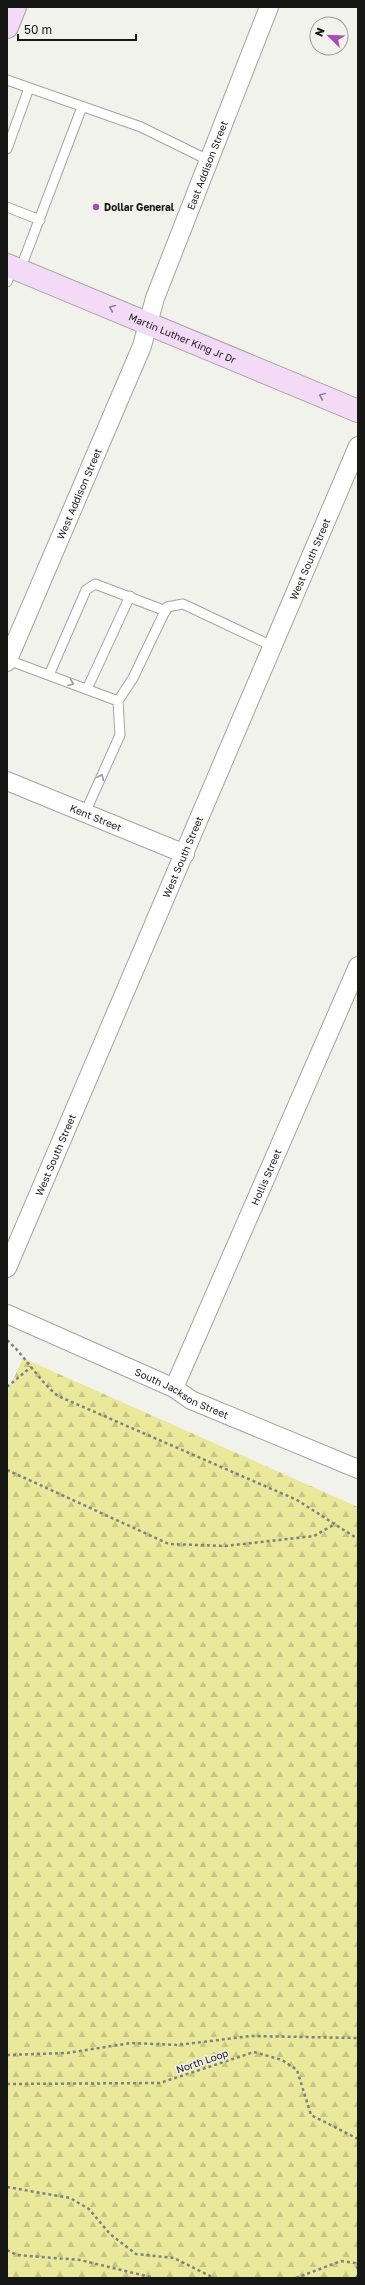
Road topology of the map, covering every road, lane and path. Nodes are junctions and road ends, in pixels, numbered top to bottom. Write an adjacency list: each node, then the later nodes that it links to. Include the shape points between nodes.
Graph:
1 (15, 7): 3 (main road)
2 (269, 7): 8 (street, East Addison Street)
3 (7, 28)
4 (7, 80): 5 (lane)
5 (29, 88): 6 (lane); 7 (lane)
6 (82, 107): 8 (lane, via 141,127); 10 (lane)
7 (7, 149)
8 (210, 161): 12 (street, East Addison Street, via 155,298)
9 (7, 207): 10 (lane)
10 (40, 220): 11 (lane)
11 (12, 271): 12 (main road, Martin Luther King Jr Dr, one-way to 11)
12 (149, 324): 13 (main road, Martin Luther King Jr Dr, one-way to 12); 18 (street, West Addison Street, via 142,346)
13 (358, 411)
14 (358, 446): 17 (street, West South Street)
15 (130, 596): 16 (lane); 19 (lane, via 95,584 86,590); 20 (lane)
16 (166, 611): 17 (lane, via 167,607 183,604); 21 (lane, via 134,678)
17 (272, 646): 24 (street, West South Street)
18 (7, 661): 19 (lane)
19 (49, 675): 20 (lane, one-way to 20)
20 (87, 689): 21 (lane)
21 (118, 701): 23 (lane, one-way to 21, via 120,735)
22 (7, 781): 23 (street, Kent Street)
23 (85, 813): 24 (street, Kent Street)
24 (185, 854): 26 (street, West South Street)
25 (358, 966): 31 (street, Hollis Street)
26 (7, 1268)
27 (7, 1314): 31 (street, South Jackson Street)
28 (7, 1340): 29 (path)
29 (31, 1366): 30 (path); 34 (path, via 47,1387 58,1396 297,1500)
30 (7, 1388)
31 (174, 1388): 33 (street, South Jackson Street, via 191,1400)
32 (7, 1470): 34 (path, via 169,1544 225,1546 314,1536)
33 (358, 1470)
34 (335, 1524): 35 (path)
35 (358, 1539)
36 (358, 2038): 37 (path, North Loop, via 250,2036 178,2045 131,2043 66,2053)
37 (7, 2055)
38 (7, 2084): 39 (path, North Loop, via 160,2084 254,2052 282,2060 297,2070 311,2115)
39 (358, 2139)
40 (7, 2187): 45 (path, via 70,2198 89,2209 110,2234 136,2254 174,2258)
41 (7, 2250): 44 (path, via 17,2256 80,2260)
42 (358, 2269): 46 (path, via 355,2263 341,2261)
43 (358, 2275): 47 (path)
44 (154, 2278)
45 (214, 2278)
46 (296, 2278)
47 (356, 2278)

